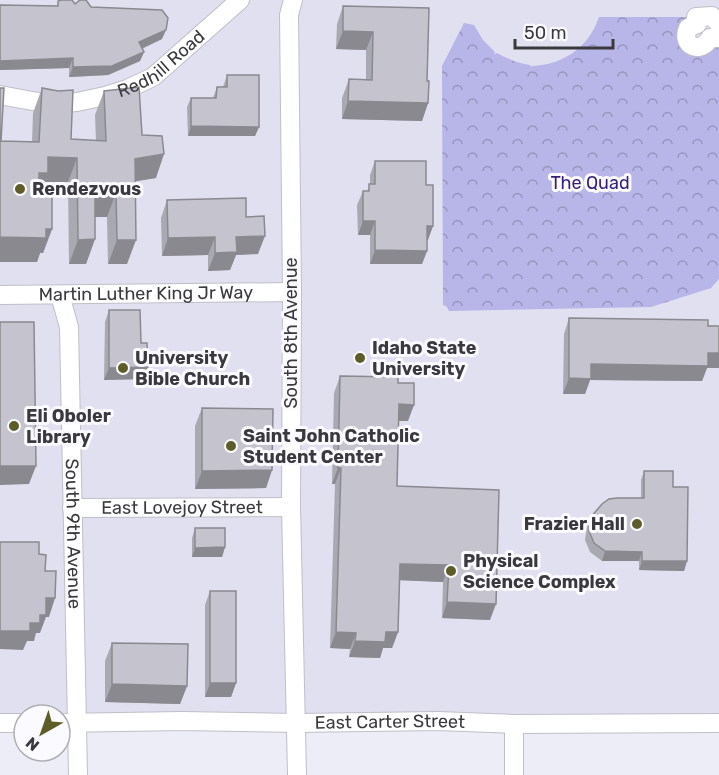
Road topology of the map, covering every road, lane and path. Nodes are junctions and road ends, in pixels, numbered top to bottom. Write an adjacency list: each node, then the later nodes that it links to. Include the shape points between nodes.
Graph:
1 (240, 0): 5 (street, Redhill Road, via 153,77 127,89 77,102 49,104)
2 (293, 0): 6 (street, South 8th Avenue, via 289,15)
3 (719, 24): 4 (street, via 712,16 696,17 697,24 688,28 686,38 692,46 701,47 710,38)
4 (719, 38)
5 (0, 95)
6 (292, 292): 8 (street, Martin Luther King Jr Way); 9 (street, South 8th Avenue)
7 (0, 295): 8 (street, Martin Luther King Jr Way)
8 (60, 295): 10 (street, South 9th Avenue, via 69,327)
9 (291, 507): 10 (street, East Lovejoy Street); 13 (street, South 8th Avenue)
10 (72, 508): 11 (street, South 9th Avenue)
11 (69, 703)
12 (72, 723): 13 (street, East Carter Street)
13 (296, 723): 15 (street, East Carter Street); 18 (street, South 8th Avenue)
14 (719, 723): 15 (street, East Carter Street)
15 (514, 724): 19 (street)
16 (72, 740): 17 (street, South 9th Avenue)
17 (78, 775)
18 (297, 775)
19 (514, 775)

